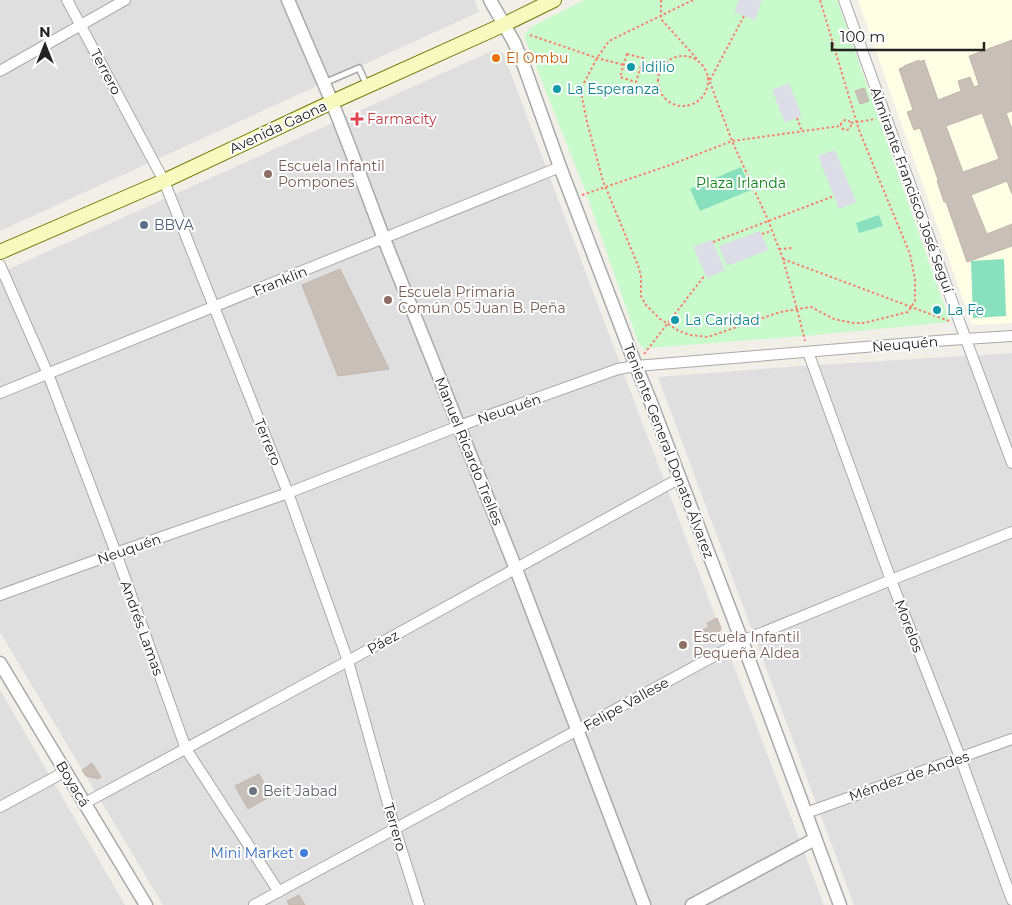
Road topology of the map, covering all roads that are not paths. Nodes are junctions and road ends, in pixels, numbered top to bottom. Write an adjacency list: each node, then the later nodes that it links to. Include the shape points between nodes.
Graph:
1 (67, 0): 7 (street, Terrero)
2 (125, 0): 7 (street)
3 (288, 0): 10 (street, Manuel Ricardo Trelles)
4 (490, 0): 8 (street, Teniente General Donato Álvarez)
5 (554, 0): 8 (main road, Avenida Gaona)
6 (844, 0): 20 (street, Almirante Francisco José Seguí)
7 (81, 25): 9 (street); 14 (street, Terrero)
8 (503, 25): 11 (main road, Avenida Gaona); 13 (street, Teniente General Donato Álvarez, via 514,42)
9 (0, 71)
10 (324, 84): 11 (lane, via 359,68); 12 (street, Manuel Ricardo Trelles)
11 (367, 86): 12 (main road, Avenida Gaona)
12 (332, 102): 14 (main road, Avenida Gaona); 15 (street, Manuel Ricardo Trelles)
13 (560, 167): 15 (street, Franklin); 22 (street, Teniente General Donato Álvarez)
14 (164, 181): 16 (main road, Avenida Gaona); 18 (street, Terrero)
15 (384, 239): 18 (street, Franklin); 25 (street, Manuel Ricardo Trelles)
16 (0, 252)
17 (0, 265): 23 (street, Andrés Lamas)
18 (214, 308): 23 (street, Franklin); 28 (street, Terrero)
19 (1012, 336): 20 (street, Neuquén)
20 (966, 339): 21 (street, Neuquén); 26 (street, Almirante Francisco José Seguí)
21 (808, 352): 22 (street, Neuquén); 32 (street, Morelos)
22 (636, 366): 25 (street, Neuquén, via 618,369); 27 (street, Teniente General Donato Álvarez)
23 (48, 374): 24 (street, Franklin); 30 (street, Andrés Lamas)
24 (0, 393)
25 (459, 426): 28 (street, Neuquén); 31 (street, Manuel Ricardo Trelles)
26 (1012, 463)
27 (680, 478): 31 (street, Páez); 34 (street, Teniente General Donato Álvarez)
28 (288, 493): 30 (street, Neuquén); 35 (street, Terrero)
29 (1012, 532): 32 (street, Felipe Vallese)
30 (116, 553): 33 (street, Neuquén); 39 (street, Andrés Lamas)
31 (516, 569): 35 (street, Páez); 37 (street, Manuel Ricardo Trelles)
32 (891, 580): 34 (street, Felipe Vallese); 40 (street, Morelos)
33 (0, 595)
34 (742, 641): 37 (street, Felipe Vallese); 44 (street, Teniente General Donato Álvarez)
35 (348, 661): 39 (street, Páez); 45 (street, Terrero)
36 (0, 662): 41 (street, Boyacá)
37 (578, 730): 45 (street, Felipe Vallese); 52 (street, Manuel Ricardo Trelles)
38 (1012, 739): 40 (street, Méndez de Andes)
39 (186, 749): 42 (street, Páez); 47 (street, Andrés Lamas)
40 (960, 757): 44 (street, Méndez de Andes); 48 (street, Morelos)
41 (66, 771): 42 (street, Boyacá); 43 (street)
42 (85, 804): 49 (street, Boyacá)
43 (0, 807)
44 (806, 813): 46 (street, Teniente General Donato Álvarez)
45 (395, 829): 47 (street, Felipe Vallese); 51 (street, Terrero)
46 (815, 839): 53 (street); 54 (street, Teniente General Donato Álvarez)
47 (279, 892): 50 (street, Felipe Vallese)
48 (1012, 900)
49 (146, 905)
50 (254, 905)
51 (418, 905)
52 (644, 905)
53 (692, 905)
54 (840, 905)

